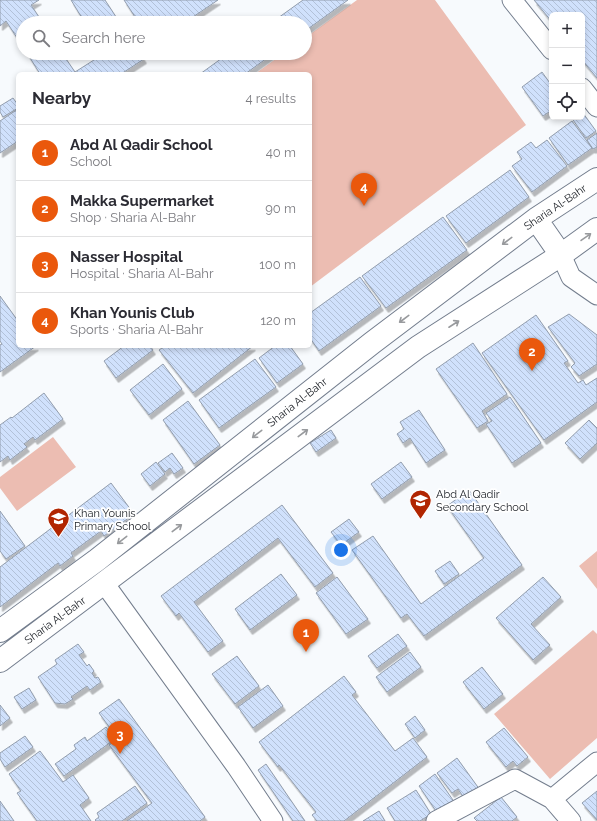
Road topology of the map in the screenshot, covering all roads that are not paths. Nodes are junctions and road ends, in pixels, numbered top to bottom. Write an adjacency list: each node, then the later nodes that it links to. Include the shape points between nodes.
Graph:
1 (512, 0): 2 (street)
2 (550, 48)
3 (585, 92): 4 (street)
4 (597, 107)
5 (597, 179): 6 (main road, Sharia Al-Bahr)
6 (536, 219): 8 (main road); 11 (main road, Sharia Al-Bahr, one-way to 11, via 372,343 97,560)
7 (597, 229): 8 (main road, Sharia Al-Bahr, one-way to 7)
8 (561, 255): 9 (street, via 572,277); 10 (main road, Sharia Al-Bahr, one-way to 8, via 418,347)
9 (597, 295)
10 (104, 584): 12 (main road, Sharia Al-Bahr); 15 (street)
11 (0, 631)
12 (0, 660)
13 (597, 762): 14 (street)
14 (552, 799): 16 (street, via 515,779); 17 (street)
15 (273, 821)
16 (436, 821)
17 (571, 821)

